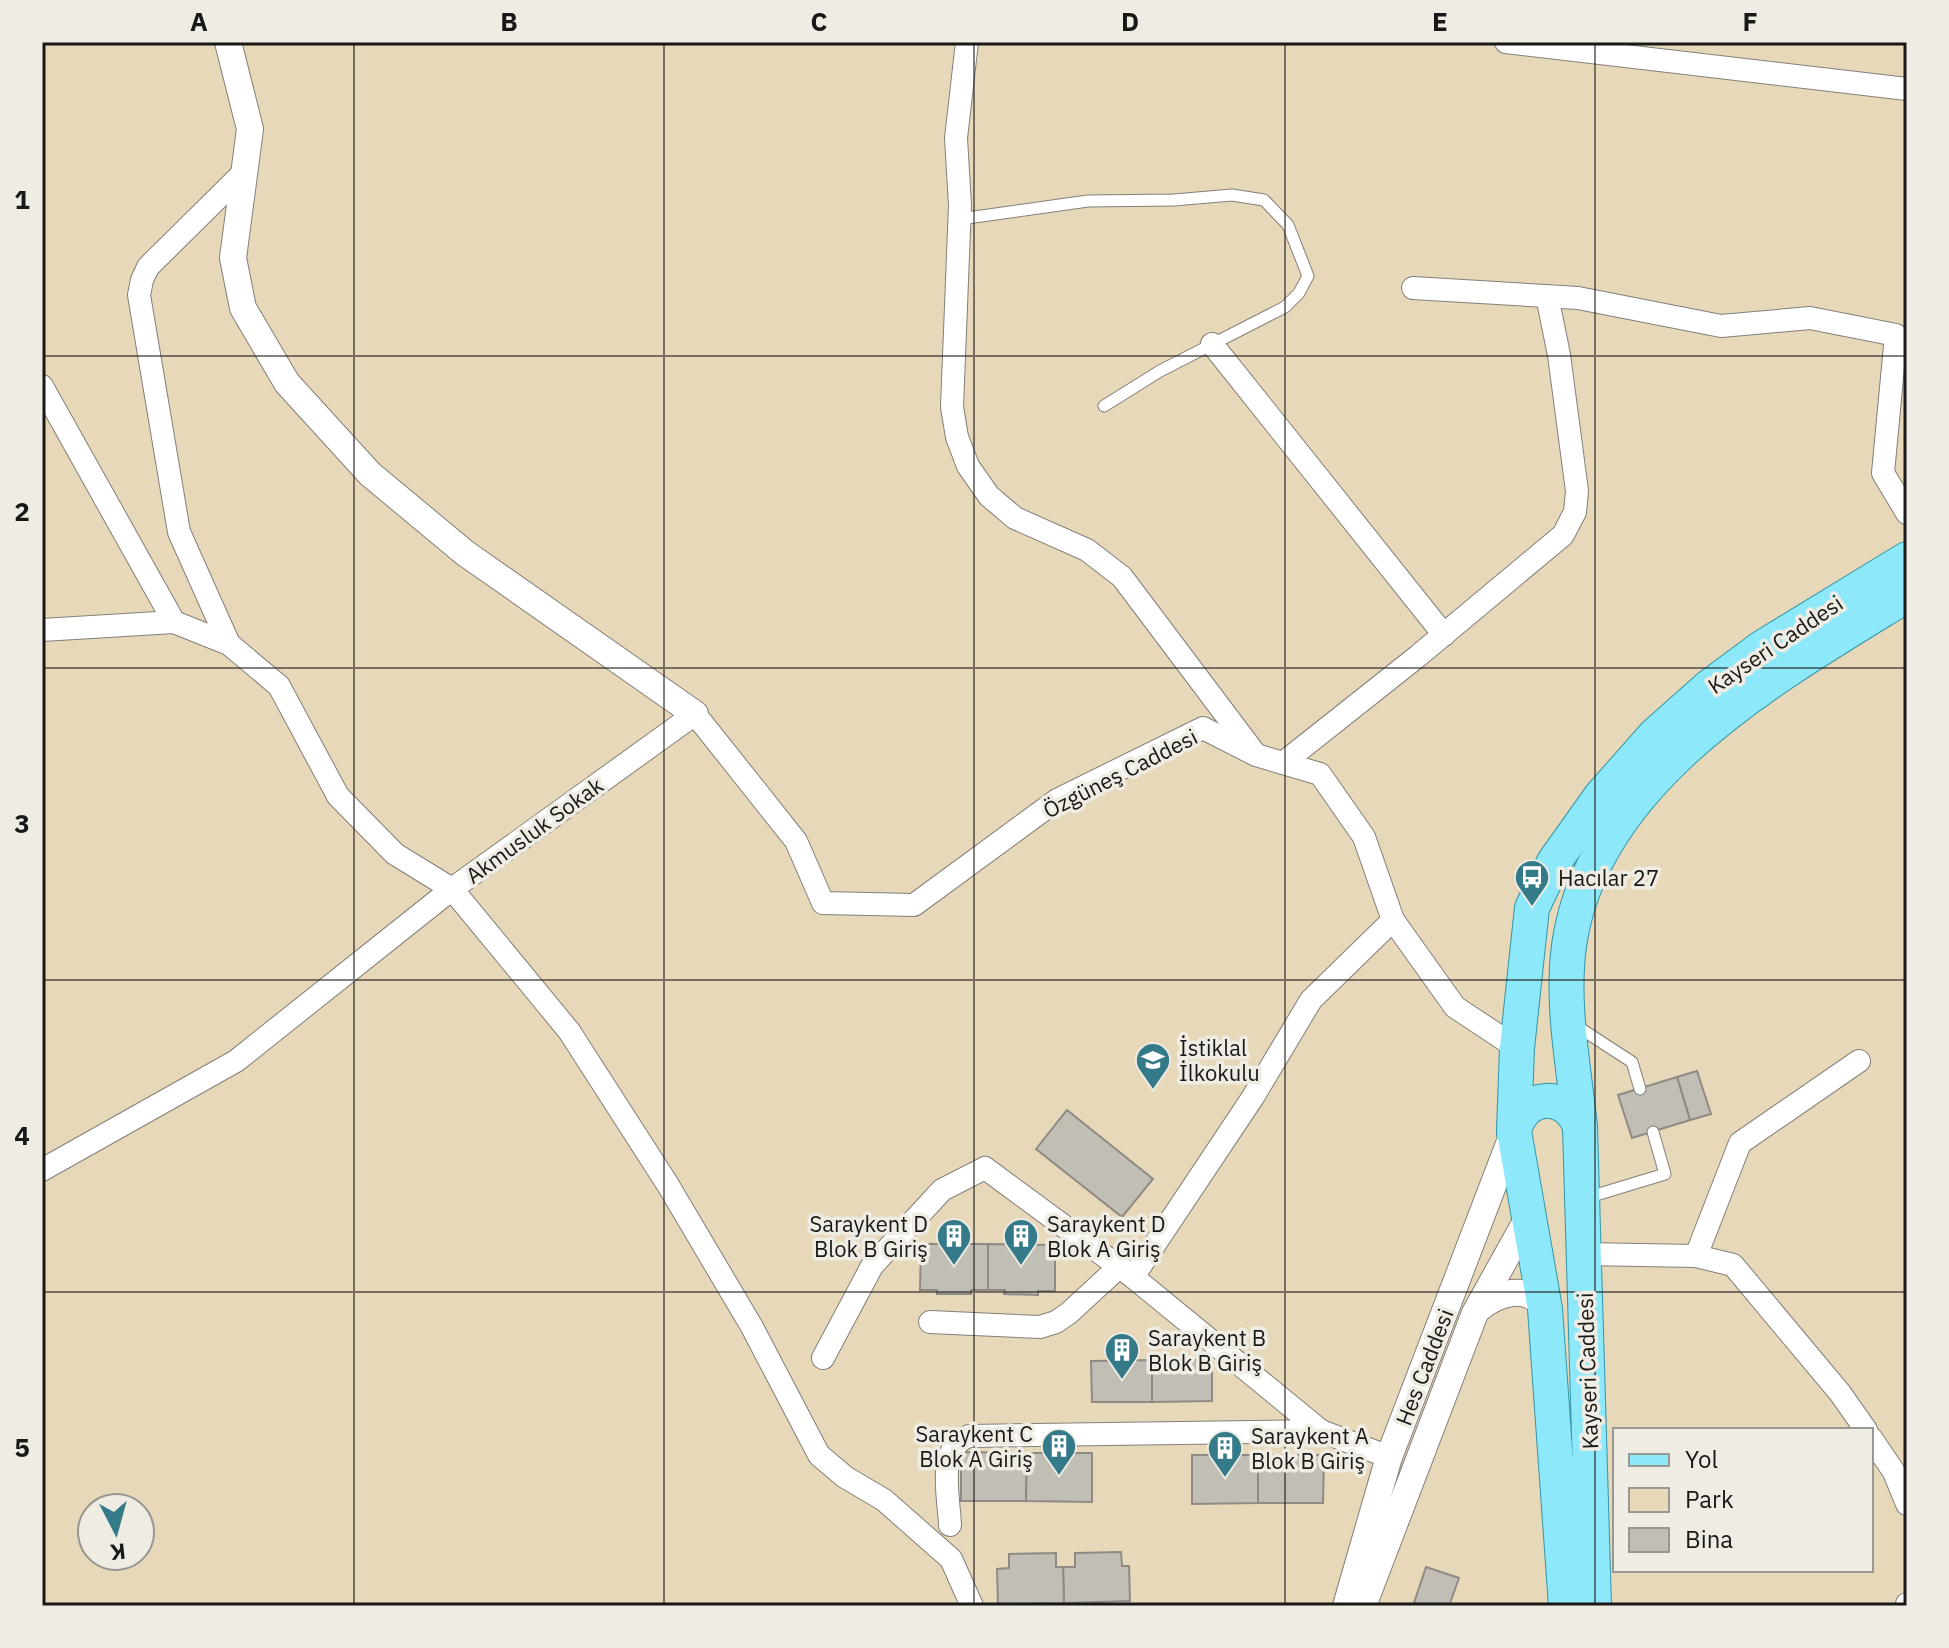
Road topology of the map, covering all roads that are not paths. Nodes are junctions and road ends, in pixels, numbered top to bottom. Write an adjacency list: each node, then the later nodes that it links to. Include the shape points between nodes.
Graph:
1 (228, 42): 5 (street, via 250,129)
2 (967, 42): 6 (street, via 956,138)
3 (1506, 42): 4 (street)
4 (1907, 89)
5 (244, 172): 18 (street, via 148,267 139,295 179,532); 19 (street, via 233,258 243,308 287,383 370,474 465,553)
6 (960, 219): 9 (lane, via 1088,201 1232,195 1264,200 1288,225 1308,276 1285,307); 20 (street, via 952,407 968,466 989,496 1015,518 1087,550 1122,577)
7 (1413, 288): 8 (street)
8 (1547, 296): 12 (street, via 1721,326 1810,318 1896,335 1883,473); 17 (street, via 1577,491 1575,512 1563,535)
9 (1212, 344): 11 (lane); 17 (street)
10 (42, 386): 15 (street)
11 (1104, 406)
12 (1907, 513)
13 (1907, 559): 25 (main road, Kayseri Caddesi, via 1763,647 1709,687 1655,735 1601,796 1554,862 1532,908)
14 (1907, 595): 24 (main road, Kayseri Caddesi, via 1777,676 1694,741 1615,825 1585,882 1569,945)
15 (174, 622): 16 (street, Akmusluk Sokak); 18 (street, Akmusluk Sokak)
16 (42, 630)
17 (1444, 635): 21 (street)
18 (229, 644): 22 (street, Akmusluk Sokak, via 279,686 338,796 395,854)
19 (695, 714): 20 (street, Özgüneş Caddesi, via 796,841 823,903 914,905 1057,800 1203,728); 22 (street, Akmusluk Sokak)
20 (1256, 755): 21 (street, Özgüneş Caddesi)
21 (1283, 763): 23 (street, Özgüneş Caddesi, via 1320,774 1364,837)
22 (452, 889): 31 (street, via 236,1061); 47 (street, via 569,1031 752,1327 819,1455 884,1500 951,1559)
23 (1393, 920): 25 (street, Özgüneş Caddesi, via 1455,1007); 36 (street, via 1311,1000 1253,1097)
24 (1569, 1021): 27 (lane, via 1632,1062); 28 (main road, Kayseri Caddesi)
25 (1517, 1048): 30 (main road, Kayseri Caddesi)
26 (1859, 1061): 35 (street, via 1740,1143)
27 (1640, 1089)
28 (1580, 1132): 30 (main road, via 1571,1111 1545,1101 1521,1114); 32 (main road, Kayseri Caddesi)
29 (1653, 1132): 32 (lane, via 1665,1174)
30 (1514, 1136): 33 (main road, Kayseri Caddesi); 44 (street, Hes Caddesi)
31 (42, 1170)
32 (1582, 1199): 33 (main road); 34 (main road, Kayseri Caddesi)
33 (1529, 1216): 37 (main road, Kayseri Caddesi); 38 (street, Hes Caddesi)
34 (1584, 1254): 35 (street); 51 (main road, Kayseri Caddesi)
35 (1696, 1256): 41 (street, via 1733,1265)
36 (1126, 1272): 39 (street, via 1056,1322 1040,1327); 40 (street, via 985,1168 942,1190 872,1266); 42 (street)
37 (1545, 1309): 38 (street, via 1533,1296 1514,1292 1487,1301); 50 (main road, Kayseri Caddesi)
38 (1475, 1313): 49 (street, Hes Caddesi)
39 (930, 1322)
40 (823, 1358)
41 (1865, 1428)
42 (1321, 1431): 44 (street); 46 (street, via 969,1436 954,1444 947,1459)
43 (1873, 1441): 45 (street)
44 (1389, 1457): 48 (street, Hes Caddesi)
45 (1907, 1504)
46 (950, 1525)
47 (972, 1606)
48 (1346, 1606)
49 (1363, 1606)
50 (1566, 1606)
51 (1594, 1606)

